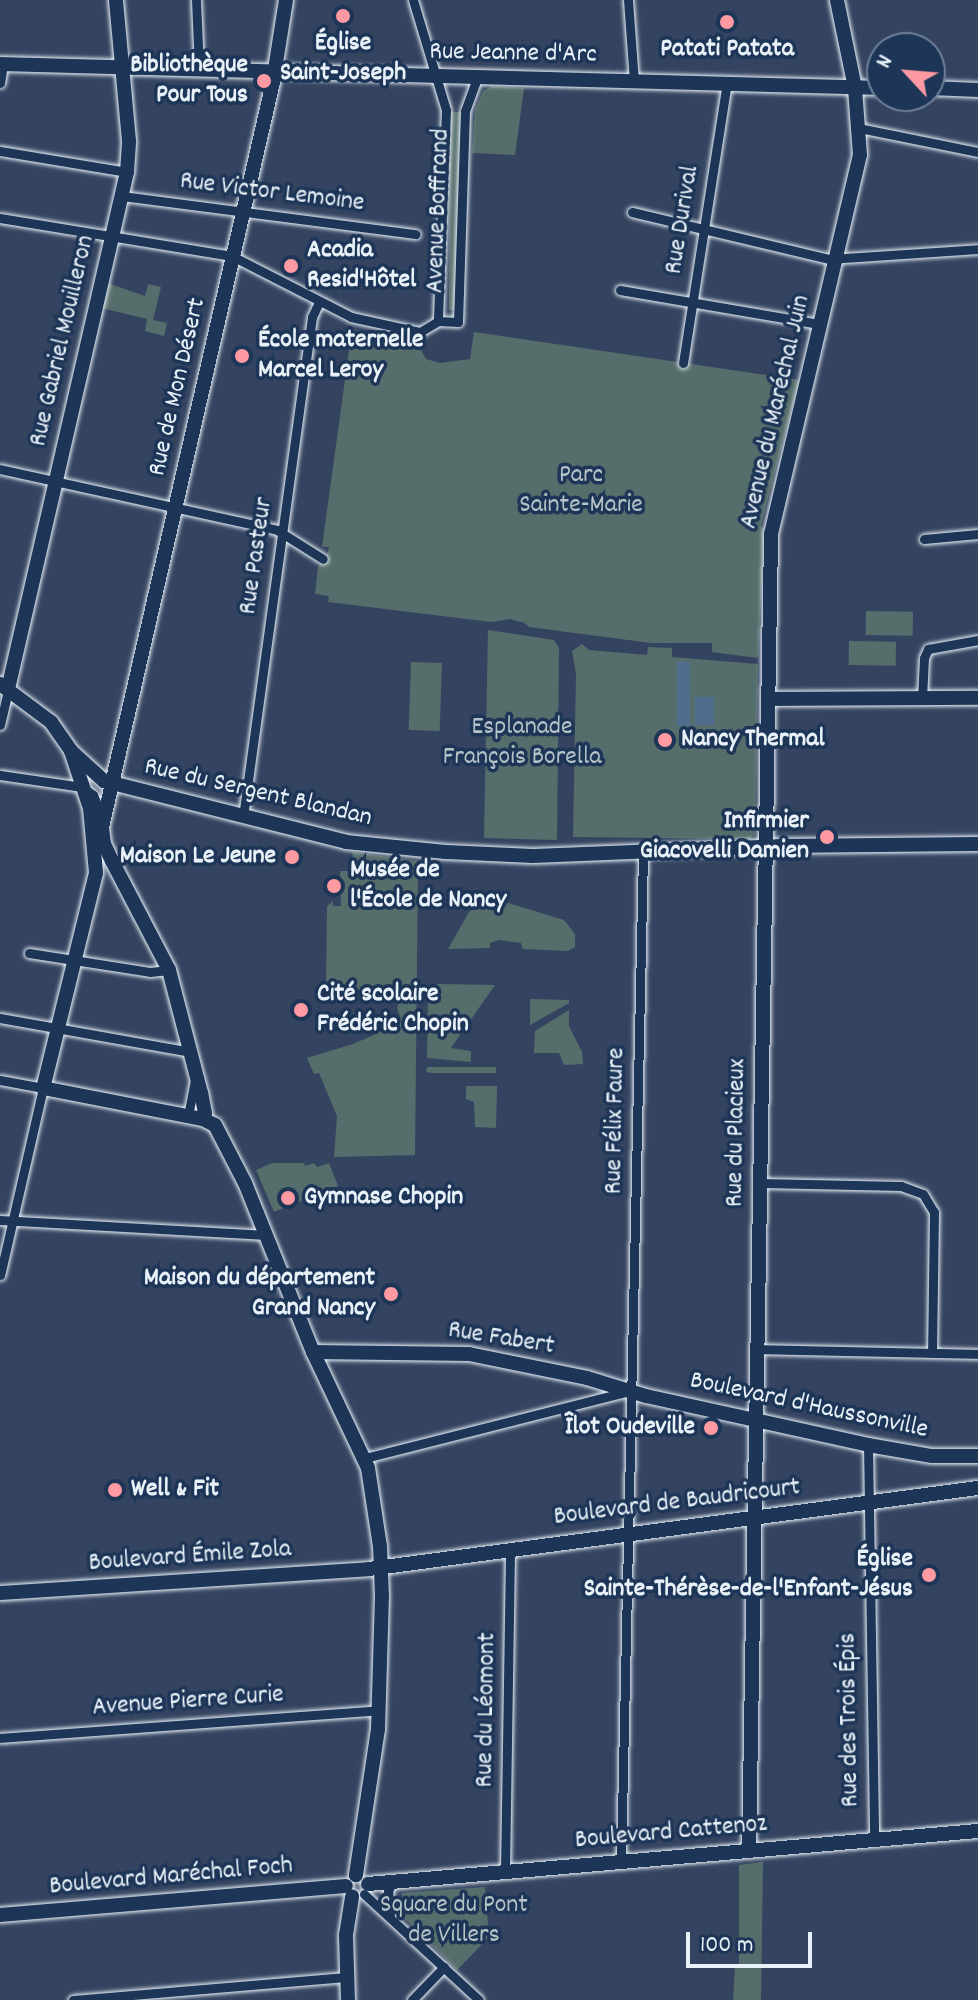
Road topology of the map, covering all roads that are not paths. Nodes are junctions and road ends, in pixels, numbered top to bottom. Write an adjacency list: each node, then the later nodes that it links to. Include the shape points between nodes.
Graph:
1 (116, 0): 9 (street, Rue Gabriel Mouilleron)
2 (196, 0): 8 (street)
3 (286, 0): 10 (street, Rue de Mon Désert)
4 (413, 0): 11 (street, Avenue Boffrand)
5 (628, 0): 13 (street)
6 (837, 0): 16 (street, Avenue du Maréchal Juin)
7 (2, 64): 9 (street, Rue Jeanne d'Arc); 14 (street)
8 (199, 65): 9 (street, Rue Jeanne d'Arc); 10 (street, Rue Jeanne d'Arc)
9 (123, 70): 25 (street, Rue Gabriel Mouilleron)
10 (275, 72): 11 (street, Rue Jeanne d'Arc); 27 (street, Rue de Mon Désert)
11 (434, 77): 12 (street, Rue Jeanne d'Arc); 20 (street, Avenue Boffrand)
12 (477, 78): 13 (street, Rue Jeanne d'Arc); 21 (street, Avenue Boffrand)
13 (634, 81): 15 (street, Rue Jeanne d'Arc)
14 (0, 83)
15 (727, 83): 16 (street, Rue Jeanne d'Arc); 30 (street, Rue Durival)
16 (855, 88): 17 (street, Rue Jeanne d'Arc); 22 (street, Avenue du Maréchal Juin)
17 (866, 88)
18 (946, 89): 19 (street)
19 (978, 90)
20 (446, 110): 21 (street, Avenue Boffrand); 39 (street, Avenue Boffrand)
21 (465, 111): 39 (street, Avenue Boffrand, via 458,322)
22 (859, 128): 24 (street); 35 (street, Avenue du Maréchal Juin, via 858,163)
23 (0, 151): 25 (street)
24 (978, 152)
25 (127, 172): 26 (street, Rue Gabriel Mouilleron)
26 (122, 196): 27 (street, Rue Victor Lemoine); 32 (street, Rue Gabriel Mouilleron)
27 (243, 212): 31 (street, Rue Victor Lemoine); 34 (street, Rue de Mon Désert)
28 (632, 212): 30 (street)
29 (0, 218): 32 (street)
30 (703, 231): 35 (street); 37 (street, Rue Durival)
31 (416, 234)
32 (112, 235): 34 (street); 43 (street, Rue Gabriel Mouilleron)
33 (978, 249): 35 (street)
34 (232, 256): 38 (street); 44 (street, Rue de Mon Désert)
35 (835, 259): 40 (street, Avenue du Maréchal Juin)
36 (620, 290): 37 (street)
37 (693, 301): 40 (street); 41 (street, Rue Durival)
38 (319, 302): 39 (street, via 351,317 420,332); 45 (street, Rue Pasteur, via 312,317)
39 (438, 321)
40 (819, 324): 52 (street, Avenue du Maréchal Juin, via 771,534)
41 (683, 363)
42 (0, 469): 43 (street)
43 (56, 479): 44 (street); 50 (street, Rue Gabriel Mouilleron)
44 (175, 506): 45 (street); 56 (street, Rue de Mon Désert)
45 (283, 533): 48 (street); 60 (street, Rue Pasteur)
46 (978, 534): 47 (street)
47 (924, 539)
48 (323, 559)
49 (978, 640): 53 (street, via 928,649)
50 (4, 686): 54 (street); 55 (street, via 51,722)
51 (978, 698): 53 (street)
52 (768, 699): 53 (street); 63 (street, Avenue du Maréchal Juin)
53 (922, 699)
54 (0, 725)
55 (76, 756): 56 (street, via 101,764); 58 (street); 59 (street)
56 (117, 759): 58 (street, Rue de Mon Désert)
57 (0, 775): 59 (street)
58 (111, 783): 60 (street, Rue du Sergent Blandan); 61 (street, Rue de Mon Désert)
59 (82, 787): 61 (street, via 93,795); 65 (street, via 90,808)
60 (243, 817): 64 (street, Rue du Sergent Blandan, via 395,848 533,856)
61 (103, 819): 66 (street, Rue de Mon Désert, via 104,844)
62 (978, 844): 63 (street)
63 (767, 847): 64 (street); 76 (street, Rue du Placieux)
64 (643, 854): 86 (street, Rue Félix Faure)
65 (96, 873): 66 (street); 68 (street)
66 (118, 873): 69 (street)
67 (29, 953): 68 (street)
68 (74, 960): 69 (street); 71 (street)
69 (169, 970): 72 (street)
70 (0, 1018): 71 (street)
71 (58, 1029): 72 (street); 74 (street)
72 (191, 1052): 75 (street, via 205,1113)
73 (0, 1080): 74 (street)
74 (43, 1088): 75 (street); 78 (street)
75 (196, 1118): 79 (street, via 215,1125)
76 (761, 1183): 81 (street, Rue du Placieux); 83 (street, via 901,1186 923,1194 934,1212)
77 (0, 1220): 78 (street)
78 (14, 1220): 79 (street); 80 (street)
79 (267, 1235): 82 (street)
80 (0, 1275)
81 (757, 1349): 83 (street); 88 (street, Rue du Placieux)
82 (313, 1352): 85 (street, Rue Fabert, via 469,1354); 91 (street)
83 (932, 1353): 84 (street)
84 (978, 1354)
85 (598, 1381): 86 (street, Rue Fabert); 87 (street, via 595,1395)
86 (632, 1390): 87 (street); 88 (street, Boulevard d'Haussonville); 95 (street, Rue Félix Faure)
87 (585, 1402): 91 (street)
88 (756, 1420): 89 (street, Boulevard d'Haussonville); 94 (street, Rue du Placieux)
89 (868, 1445): 90 (street, Boulevard d'Haussonville, via 932,1456); 93 (street, Rue des Trois Épis)
90 (978, 1456)
91 (365, 1458): 97 (street)
92 (978, 1488): 93 (street, Boulevard de Baudricourt)
93 (868, 1503): 94 (street, Boulevard de Baudricourt); 102 (street, Rue des Trois Épis)
94 (754, 1515): 95 (street, Boulevard de Baudricourt); 103 (street, Rue du Placieux)
95 (628, 1532): 96 (street, Boulevard de Baudricourt); 104 (street, Rue Félix Faure)
96 (510, 1549): 97 (street, Boulevard de Baudricourt); 105 (street, Rue du Léomont)
97 (382, 1567): 98 (street, Boulevard Émile Zola); 99 (street)
98 (0, 1593)
99 (378, 1710): 100 (street, Avenue Pierre Curie); 107 (street)
100 (0, 1738)
101 (978, 1831): 102 (street, Boulevard Cattenoz)
102 (874, 1840): 103 (street, Boulevard Cattenoz)
103 (749, 1851): 104 (street, Boulevard Cattenoz)
104 (621, 1862): 105 (street, Boulevard Cattenoz)
105 (505, 1872): 106 (street, Boulevard Cattenoz)
106 (393, 1882): 107 (street, Boulevard Cattenoz); 109 (street, via 388,1890)
107 (357, 1887): 108 (street, Boulevard Maréchal Foch); 109 (street); 111 (street)
108 (0, 1915)
109 (390, 1916): 110 (street)
110 (444, 1967): 114 (street); 115 (street)
111 (346, 1977): 112 (street); 113 (street)
112 (73, 2000)
113 (348, 2000)
114 (412, 2000)
115 (479, 2000)

